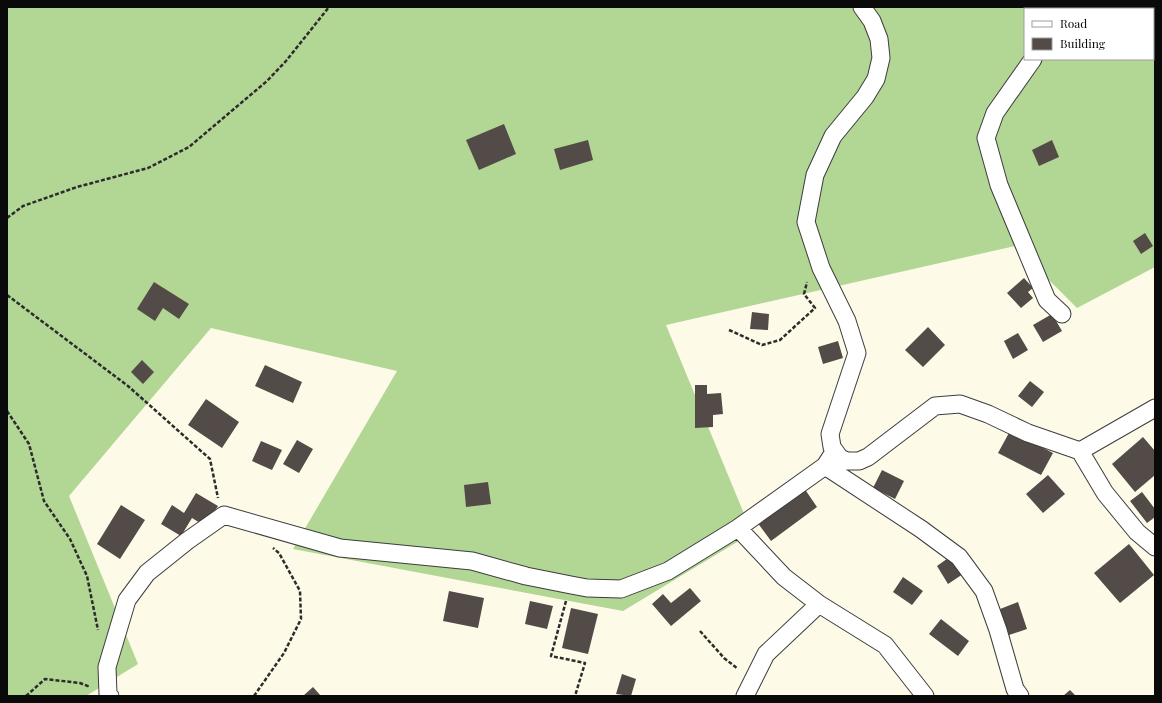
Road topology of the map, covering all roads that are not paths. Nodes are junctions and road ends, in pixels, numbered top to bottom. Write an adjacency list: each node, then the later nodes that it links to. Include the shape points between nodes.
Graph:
1 (862, 7): 6 (street, via 872,21 879,39 881,58 876,78 865,97 833,136 815,175 806,222 820,268 847,321 857,353 830,434)
2 (1032, 60): 3 (street, via 995,114 986,138 999,185 1047,300)
3 (1062, 314)
4 (1155, 408): 5 (street)
5 (1080, 451): 6 (street, via 1028,433 960,404 935,406 864,460); 8 (street, via 1105,493 1137,532)
6 (830, 459): 7 (street); 13 (street, via 959,558 984,591 1015,689)
7 (738, 528): 9 (street, via 784,577); 11 (street, via 668,571 621,589 571,586 472,561 340,548 224,515 147,573 127,600 107,667)
8 (1155, 547)
9 (819, 604): 10 (street, via 766,654); 12 (street, via 885,645)
10 (749, 688)
11 (109, 695)
12 (925, 696)
13 (1020, 696)

